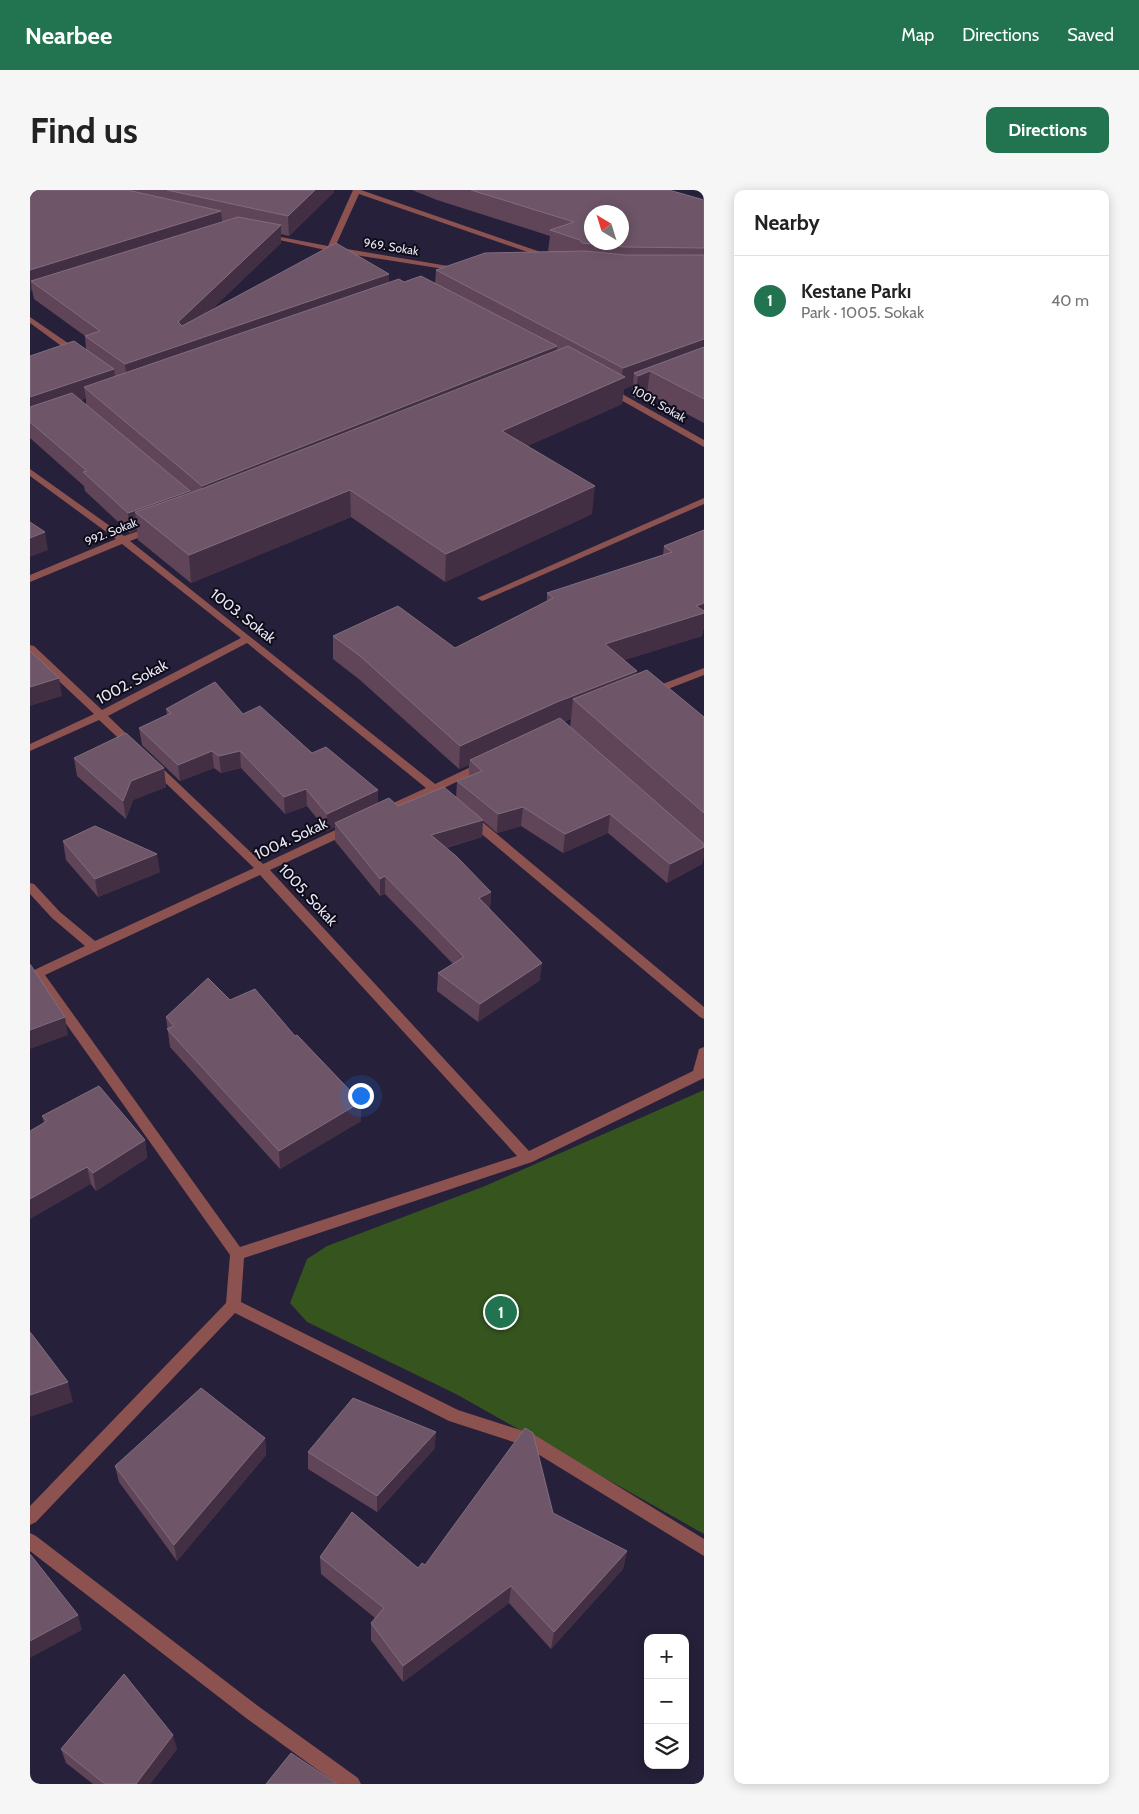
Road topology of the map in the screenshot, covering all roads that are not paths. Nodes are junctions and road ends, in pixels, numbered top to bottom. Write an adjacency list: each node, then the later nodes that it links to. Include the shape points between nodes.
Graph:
1 (357, 191): 3 (street); 4 (street)
2 (255, 234): 3 (street, 969. Sokak)
3 (330, 249): 5 (street, 969. Sokak, via 465,270)
4 (555, 258)
5 (449, 276)
6 (30, 319): 7 (street, via 74,355)
7 (86, 360)
8 (596, 383): 9 (street, 1001. Sokak, via 624,394)
9 (704, 444)
10 (30, 472): 13 (street, 1003. Sokak)
11 (704, 501): 15 (street)
12 (166, 524): 13 (street, 992. Sokak)
13 (122, 540): 14 (street, 992. Sokak); 16 (street, 1003. Sokak)
14 (30, 580)
15 (482, 598)
16 (247, 639): 20 (street, 1002. Sokak); 23 (street, 1003. Sokak)
17 (30, 648): 20 (street, 1005. Sokak)
18 (704, 671): 19 (street)
19 (641, 696)
20 (101, 715): 21 (street, 1002. Sokak); 26 (street, 1005. Sokak)
21 (30, 748)
22 (497, 759): 23 (street)
23 (434, 788): 24 (street); 30 (street, 1003. Sokak)
24 (374, 817)
25 (357, 825): 26 (street, 1004. Sokak)
26 (262, 869): 28 (street, 1004. Sokak); 33 (street, 1005. Sokak)
27 (30, 887): 28 (street)
28 (94, 948): 29 (street, 1004. Sokak)
29 (33, 975): 34 (street)
30 (704, 1014)
31 (704, 1052): 32 (street)
32 (701, 1073): 33 (street)
33 (527, 1158): 34 (street)
34 (238, 1254): 35 (street)
35 (233, 1305): 36 (street); 38 (street, via 454,1416 527,1439)
36 (30, 1517)
37 (30, 1542): 39 (street, via 252,1712)
38 (704, 1548)
39 (352, 1784)

